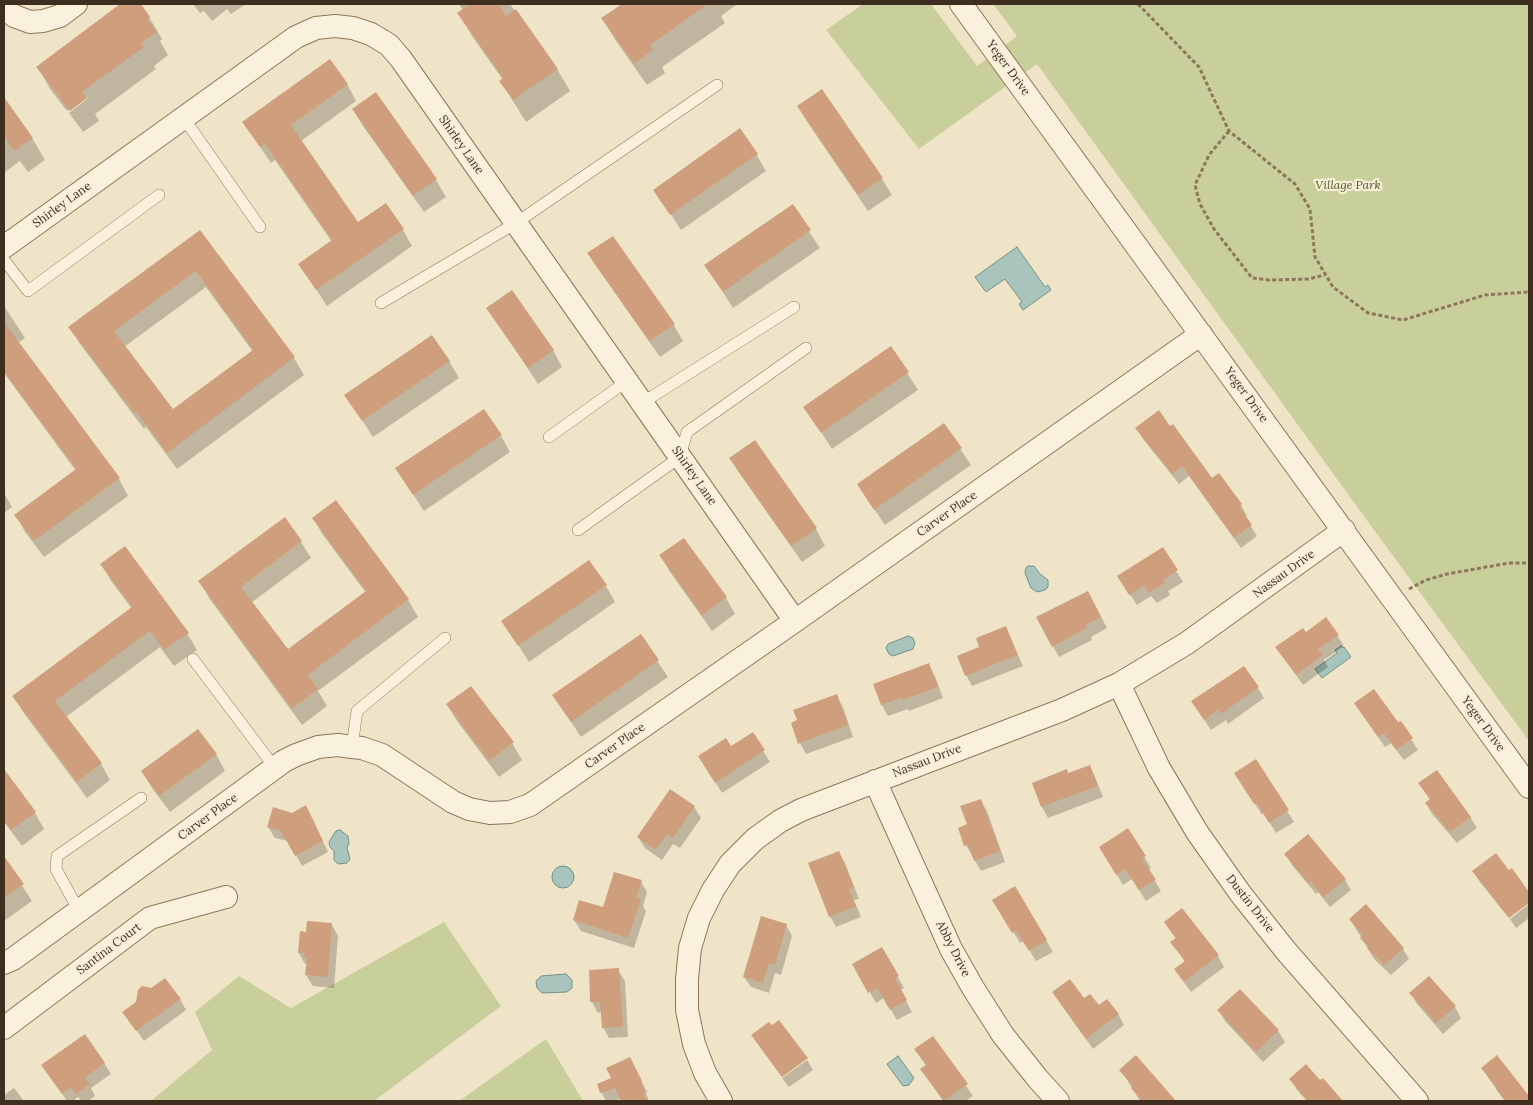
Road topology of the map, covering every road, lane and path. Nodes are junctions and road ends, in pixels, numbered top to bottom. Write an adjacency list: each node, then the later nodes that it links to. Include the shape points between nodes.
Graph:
1 (76, 4): 4 (street, via 60,16 30,22)
2 (961, 4): 17 (street, Yeger Drive)
3 (1138, 4): 7 (path, via 1199,67)
4 (4, 8)
5 (717, 84): 9 (lane)
6 (184, 118): 9 (street, Shirley Lane, via 296,37 316,28 353,28 371,34 389,46 401,60); 10 (lane); 11 (street, Shirley Lane)
7 (1229, 131): 13 (path, via 1295,184 1310,209 1315,257); 13 (path, via 1209,155 1195,185 1200,204 1214,229 1252,278 1308,279)
8 (159, 195): 12 (lane, via 28,291)
9 (516, 223): 15 (lane); 19 (street, Shirley Lane)
10 (260, 227)
11 (4, 246)
12 (4, 260)
13 (1325, 275): 14 (path, via 1333,287 1368,313 1403,320 1485,296)
14 (1529, 292)
15 (381, 303)
16 (794, 307): 20 (lane)
17 (1201, 334): 24 (street, Yeger Drive); 27 (street, Carver Place)
18 (806, 348): 22 (lane, via 687,432)
19 (627, 381): 20 (street, Shirley Lane); 21 (lane)
20 (642, 403): 22 (street, Shirley Lane)
21 (549, 437)
22 (680, 457): 23 (lane); 27 (street, Shirley Lane)
23 (578, 530)
24 (1344, 530): 26 (street, Yeger Drive); 30 (street, Nassau Drive, via 1188,643)
25 (1529, 562): 26 (path, via 1426,580 1410,588)
26 (1395, 602): 34 (street, Yeger Drive)
27 (795, 621): 31 (street, Carver Place, via 530,805 510,812 490,813 452,802 382,755)
28 (445, 638): 31 (lane, via 357,711)
29 (193, 658): 32 (lane)
30 (1118, 684): 33 (street, Nassau Drive, via 1062,710); 42 (street, Dustin Drive, via 1159,768 1197,832 1240,893 1286,951)
31 (352, 746): 32 (street, Carver Place, via 318,747 296,754)
32 (275, 768): 37 (street, Carver Place)
33 (875, 781): 40 (street, Nassau Drive, via 780,821 754,839 713,890 690,948 687,1010 694,1044); 41 (street, Abby Drive, via 973,988 1003,1035)
34 (1529, 788)
35 (141, 798): 37 (lane, via 58,856 56,868)
36 (226, 897): 39 (street, Santina Court, via 150,918)
37 (79, 910): 38 (street, Carver Place)
38 (4, 963)
39 (4, 1028)
40 (721, 1101)
41 (1058, 1101)
42 (1417, 1101)

